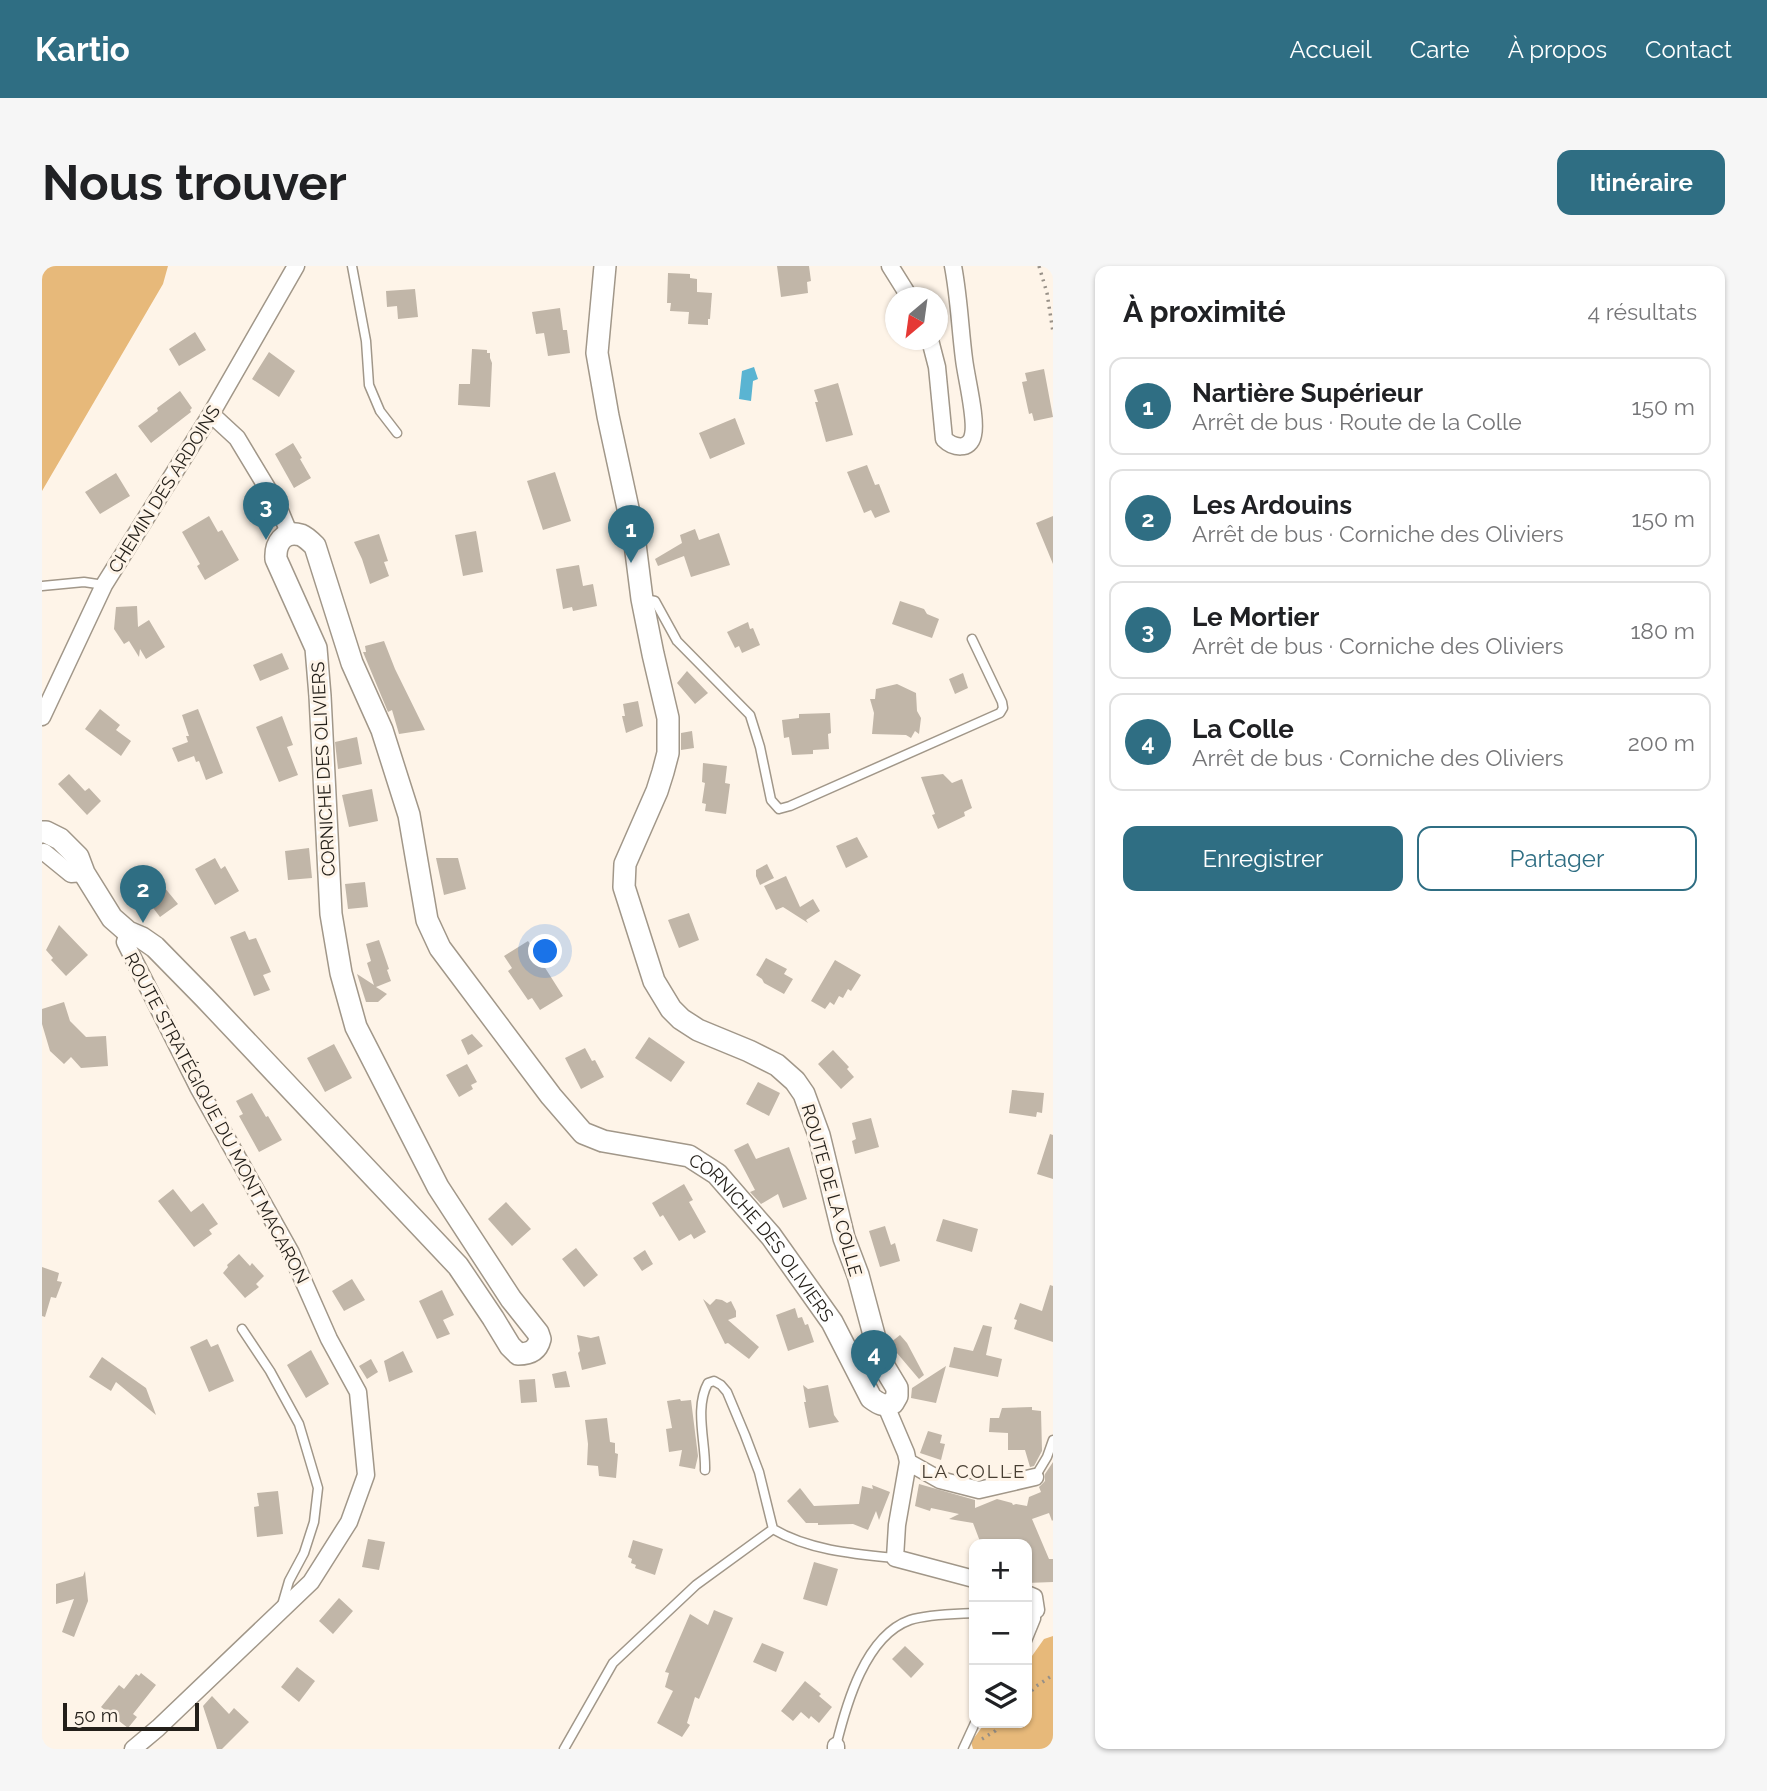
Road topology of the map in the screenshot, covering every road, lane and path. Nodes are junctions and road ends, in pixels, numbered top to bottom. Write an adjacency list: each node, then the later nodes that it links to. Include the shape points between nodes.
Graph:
1 (296, 266): 10 (street, CHEMIN DES ARDOINS)
2 (352, 266): 11 (lane, via 369,385 380,411)
3 (605, 266): 15 (street, ROUTE DE LA COLLE, via 597,353)
4 (890, 266): 7 (street)
5 (953, 266): 9 (street, via 973,419 973,434 963,446 944,439)
6 (1039, 266): 8 (path)
7 (903, 287)
8 (1053, 332)
9 (932, 350)
10 (211, 414): 12 (street, via 237,438); 13 (street, CHEMIN DES ARDOINS)
11 (397, 433)
12 (290, 535): 21 (street, CORNICHE DES OLIVIERS, via 278,542 276,559 316,648 331,914 356,1027 438,1187 538,1332 537,1349 519,1354 510,1346 458,1266 155,947); 23 (street, CORNICHE DES OLIVIERS, via 300,535 315,546 352,663 383,730 409,815 427,920 440,948 583,1133 603,1141 689,1156 718,1174 771,1236 832,1322 871,1398)
13 (104, 585): 14 (lane); 17 (street, CHEMIN DES ARDOINS)
14 (42, 586)
15 (642, 599): 16 (lane, via 655,601 677,641 750,715 771,800 779,809 1000,713 1002,702); 23 (street, ROUTE DE LA COLLE, via 668,718 668,753 625,864 624,887 654,981 671,1009 698,1030 777,1065 804,1094 877,1346 897,1388 893,1403)
16 (972, 639)
17 (42, 717)
18 (42, 832): 20 (street, CORNICHE DES OLIVIERS, via 60,839 78,857)
19 (42, 853): 20 (street, via 71,874)
20 (84, 873): 21 (street, CORNICHE DES OLIVIERS, via 112,918)
21 (128, 932): 32 (street, ROUTE STRATÉGIQUE DU MONT MACARON, via 125,942 198,1087 291,1253 358,1392 366,1475 349,1522 311,1582)
22 (242, 1329): 32 (lane, via 299,1424 318,1488 314,1522)
23 (886, 1406): 25 (street)
24 (1053, 1440): 27 (lane)
25 (908, 1462): 27 (street, via 940,1480 979,1490); 29 (street)
26 (705, 1470): 28 (lane, via 702,1405 708,1383 715,1381 727,1392 745,1435)
27 (1035, 1477)
28 (773, 1529): 29 (lane, via 820,1547); 40 (lane, via 696,1585 613,1663)
29 (895, 1558): 30 (street)
30 (969, 1579)
31 (1032, 1610): 34 (lane, via 1036,1619)
32 (280, 1611): 39 (street, ROUTE STRATÉGIQUE DU MONT MACARON)
33 (969, 1613): 38 (lane, via 912,1619 878,1643 867,1659)
34 (1032, 1629)
35 (1053, 1675): 36 (path)
36 (1032, 1690)
37 (973, 1728): 41 (lane)
38 (836, 1748)
39 (133, 1749)
40 (564, 1749)
41 (963, 1749)

